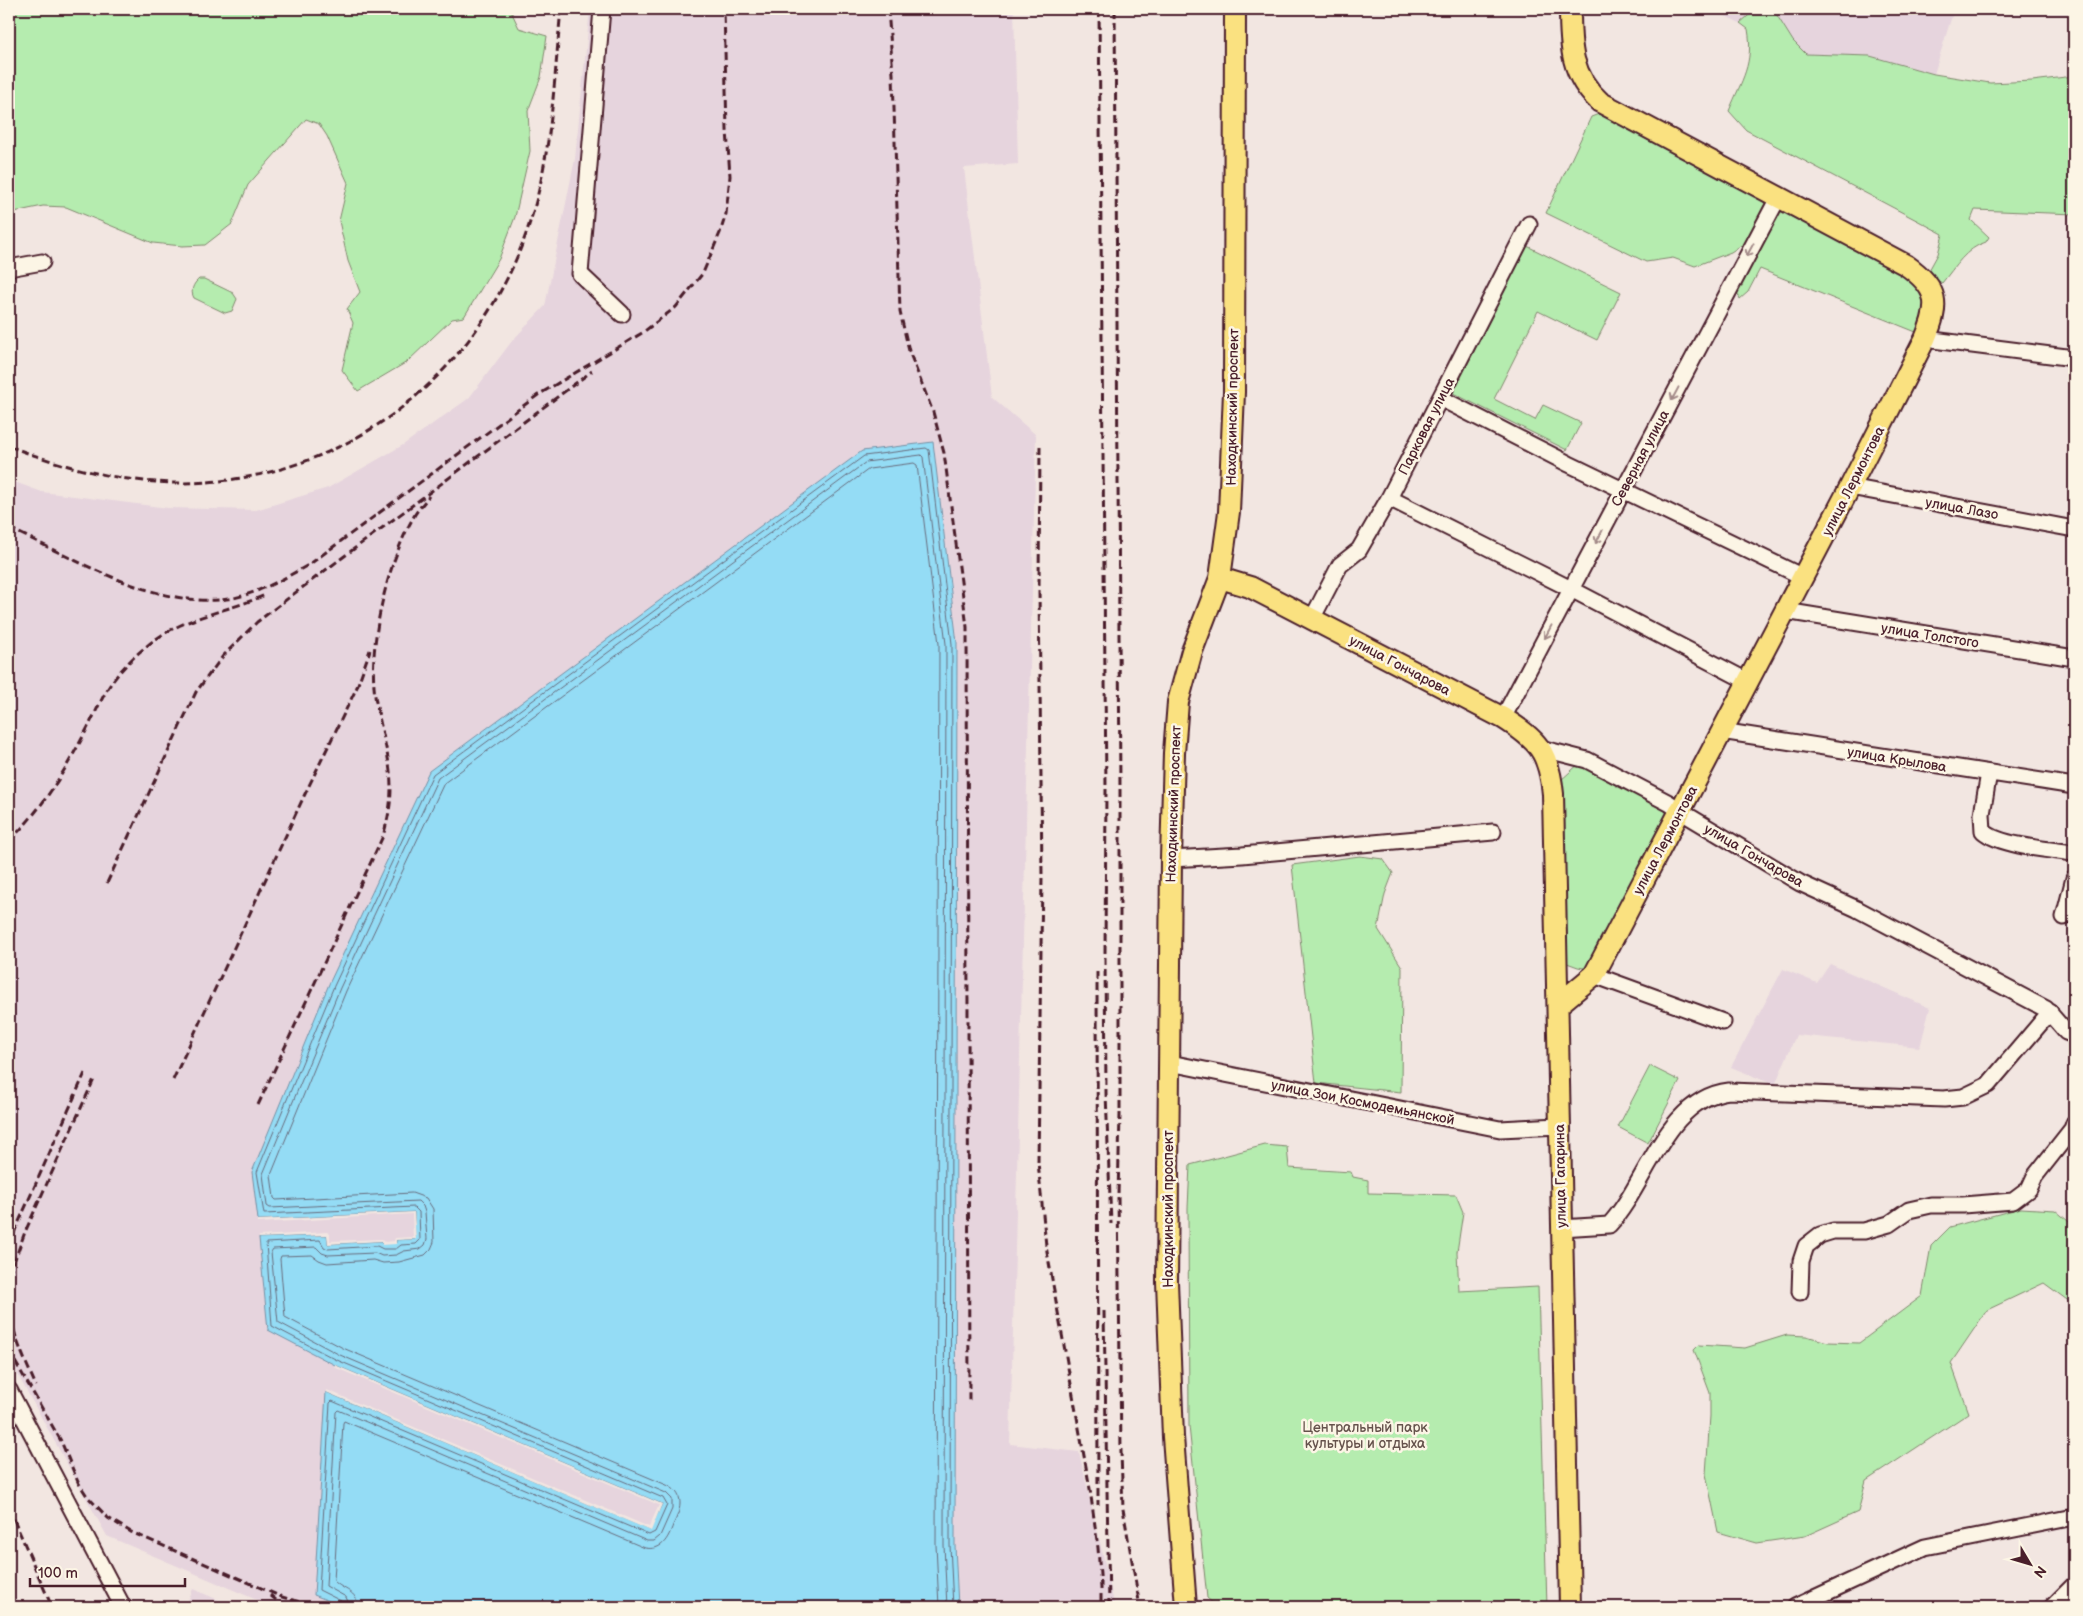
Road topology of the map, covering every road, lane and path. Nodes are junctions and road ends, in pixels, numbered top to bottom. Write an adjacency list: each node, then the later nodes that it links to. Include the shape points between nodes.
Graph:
1 (602, 9): 8 (street, via 580,274)
2 (1235, 9): 17 (main road, Находкинский проспект, via 1233,455 1230,512)
3 (1570, 9): 4 (main road, улица Лермонтова, via 1570,43 1576,67 1592,95 1610,109)
4 (1775, 203): 9 (main road, улица Лермонтова, via 1906,265 1920,275 1934,296 1935,307); 13 (street, Северная улица, one-way to 13)
5 (1529, 224): 11 (street, Парковая улица)
6 (42, 262): 7 (street)
7 (9, 268)
8 (622, 314)
9 (1925, 339): 10 (street); 12 (main road, улица Лермонтова)
10 (2074, 358)
11 (1440, 398): 13 (street); 14 (street, Парковая улица)
12 (1850, 487): 15 (street, улица Лазо); 16 (main road, улица Лермонтова)
13 (1624, 490): 16 (street); 18 (street, Северная улица, one-way to 18)
14 (1389, 498): 18 (street); 20 (street, Парковая улица, via 1359,550 1340,565)
15 (2074, 529)
16 (1803, 577): 19 (main road, улица Лермонтова)
17 (1220, 578): 20 (main road, улица Гончарова, via 1250,587); 31 (main road, Находкинский проспект, via 1192,651 1178,702)
18 (1571, 589): 22 (street); 23 (street, Северная улица, one-way to 23)
19 (1785, 612): 21 (street, улица Толстого); 22 (main road, улица Лермонтова)
20 (1312, 619): 23 (main road, улица Гончарова)
21 (2074, 658)
22 (1749, 682): 24 (main road, улица Лермонтова)
23 (1503, 718): 25 (main road, улица Гончарова)
24 (1721, 732): 26 (street, улица Крылова); 28 (main road, улица Лермонтова)
25 (1540, 748): 28 (street, улица Гончарова, via 1587,760); 35 (main road, улица Гагарина, via 1551,775 1553,794)
26 (1989, 773): 27 (street, улица Крылова); 30 (street, via 1982,814 1983,831 1989,836 2018,844)
27 (2074, 786)
28 (1680, 810): 34 (main road, улица Лермонтова); 36 (street, улица Гончарова, via 1800,883 1857,909)
29 (1493, 832): 31 (street)
30 (2074, 854)
31 (1171, 859): 39 (main road, Находкинский проспект)
32 (2074, 878): 33 (street)
33 (2064, 917)
34 (1594, 975): 35 (main road, улица Лермонтова); 37 (street)
35 (1558, 1005): 41 (main road, улица Гагарина)
36 (2050, 1012): 38 (street, улица Гончарова, via 2066,1032); 42 (street, via 1988,1086 1963,1097 1717,1092 1685,1114 1672,1129 1609,1225)
37 (1723, 1022)
38 (2074, 1035)
39 (1170, 1063): 41 (street, улица Зои Космодемьянской, via 1500,1129); 48 (main road, Находкинский проспект, via 1167,1282 1173,1437)
40 (2074, 1123): 43 (street, via 2035,1176 2030,1189 2013,1201 1931,1205 1909,1210 1881,1227 1820,1235 1806,1246 1801,1261)
41 (1558, 1126): 42 (main road, улица Гагарина)
42 (1561, 1228): 49 (main road, улица Гагарина)
43 (1800, 1292)
44 (9, 1390): 47 (street)
45 (2074, 1517): 50 (street, via 1925,1547)
46 (2074, 1585): 51 (street)
47 (123, 1607)
48 (1186, 1607)
49 (1570, 1607)
50 (1795, 1607)
51 (2052, 1607)

